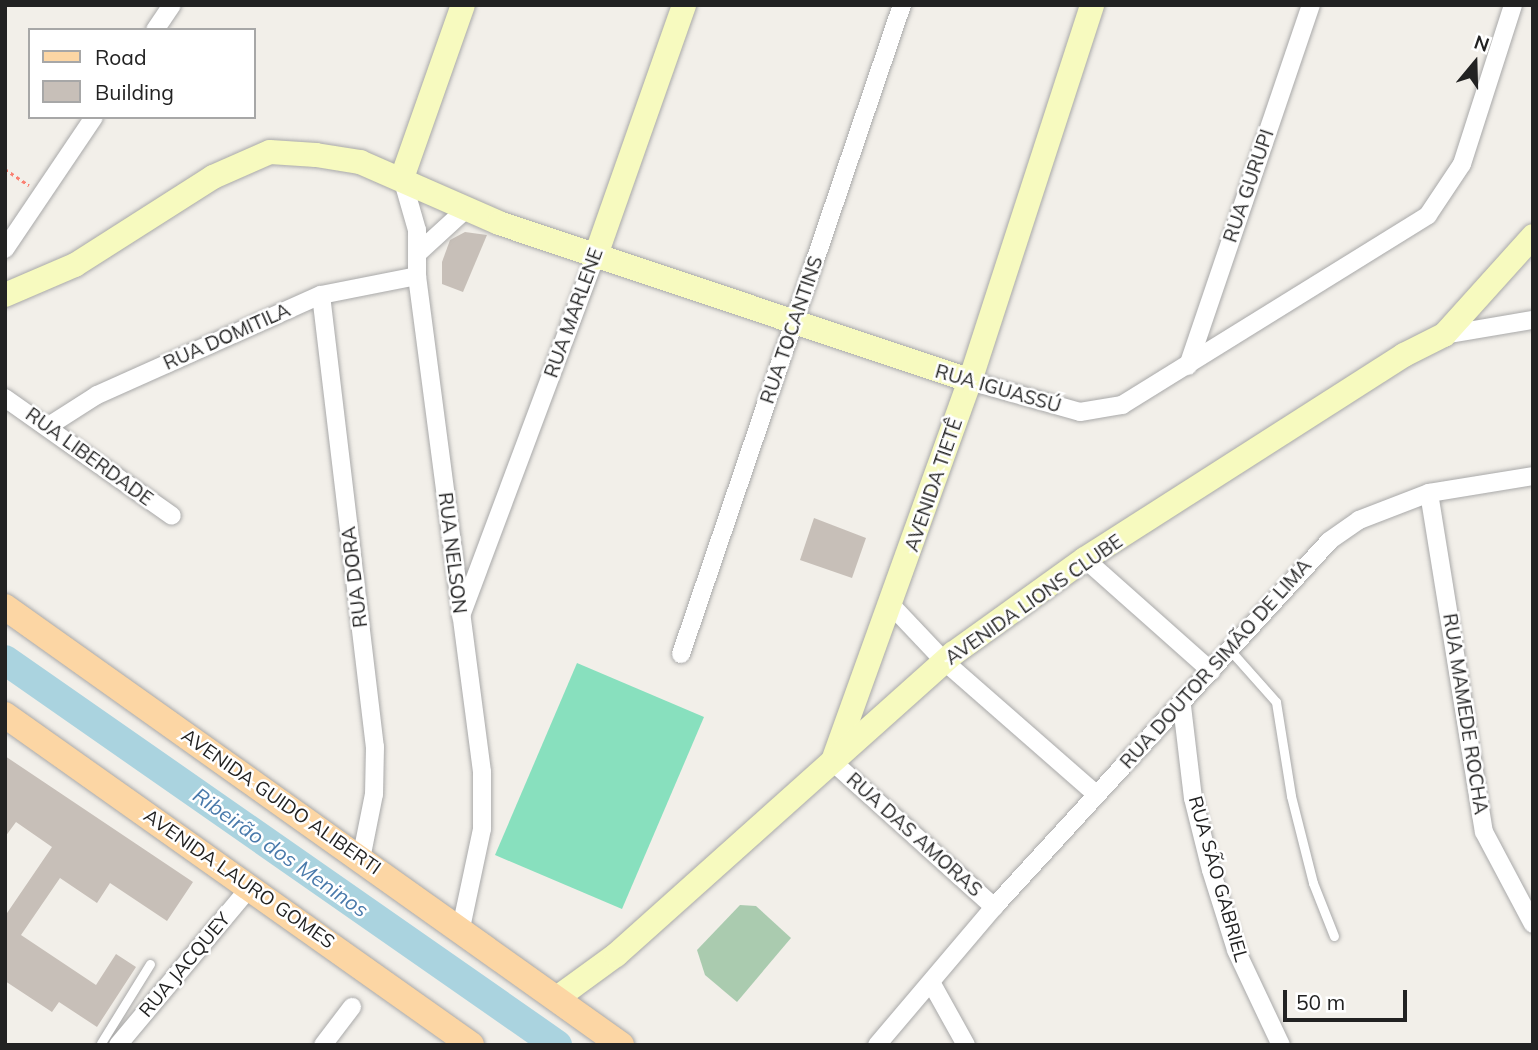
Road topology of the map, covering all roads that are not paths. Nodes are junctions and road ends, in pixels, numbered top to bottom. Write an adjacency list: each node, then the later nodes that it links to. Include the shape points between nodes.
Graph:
1 (172, 5): 8 (street)
2 (463, 5): 10 (street)
3 (684, 5): 15 (street, RUA MARLENE)
4 (902, 5): 20 (street, RUA TOCANTINS)
5 (1093, 5): 23 (street, AVENIDA TIETÊ)
6 (1311, 5): 22 (street, RUA GURUPI)
7 (1513, 5): 22 (street, RUA IGUASSÚ, via 1462,164 1441,202)
8 (156, 28)
9 (93, 119): 13 (street)
10 (402, 178): 11 (street, RUA IGUASSÚ); 14 (street, RUA NELSON, via 415,216); 17 (street, RUA IGUASSÚ, via 339,157 270,152 213,177 75,265)
11 (465, 210): 14 (street); 15 (street, RUA IGUASSÚ)
12 (1533, 236): 21 (street, AVENIDA LIONS CLUBE)
13 (5, 249)
14 (418, 253): 16 (street, RUA NELSON)
15 (595, 258): 20 (street, RUA IGUASSÚ); 32 (street, RUA MARLENE)
16 (417, 276): 18 (street, RUA DOMITILA); 32 (street, RUA NELSON)
17 (5, 295)
18 (321, 295): 25 (street, RUA DOMITILA, via 97,395); 41 (street, RUA DORA, via 375,747 374,794)
19 (1533, 320): 21 (street)
20 (794, 325): 23 (street, RUA IGUASSÚ); 34 (street, RUA TOCANTINS)
21 (1444, 335): 29 (street, AVENIDA LIONS CLUBE, via 1404,355)
22 (1188, 366): 23 (street, RUA IGUASSÚ, via 1122,405 1100,411 1055,407)
23 (970, 381): 31 (street, AVENIDA TIETÊ)
24 (5, 398): 25 (street, RUA LIBERDADE)
25 (47, 427): 28 (street, RUA LIBERDADE)
26 (1533, 477): 27 (street, RUA DOUTOR SIMÃO DE LIMA)
27 (1429, 493): 33 (street, RUA DOUTOR SIMÃO DE LIMA, via 1359,520 1329,541); 44 (street, RUA MAMEDE ROCHA, via 1484,832)
28 (172, 516)
29 (1085, 559): 35 (street, AVENIDA LIONS CLUBE); 36 (street)
30 (5, 607): 41 (main road, AVENIDA GUIDO ALIBERTI)
31 (892, 607): 35 (street); 39 (street, AVENIDA TIETÊ)
32 (460, 619): 45 (street, RUA NELSON, via 483,805)
33 (1229, 649): 36 (street, RUA DOUTOR SIMÃO DE LIMA); 46 (lane, via 1276,702 1291,796 1313,883)
34 (681, 654)
35 (945, 662): 39 (street, AVENIDA LIONS CLUBE); 40 (street)
36 (1211, 671): 37 (street, RUA DOUTOR SIMÃO DE LIMA)
37 (1182, 706): 40 (street, RUA DOUTOR SIMÃO DE LIMA); 57 (street, RUA SÃO GABRIEL, via 1193,798 1211,870 1236,950)
38 (5, 715): 42 (main road, AVENIDA LAURO GOMES)
39 (833, 762): 43 (street, RUA DAS AMORAS); 49 (street, AVENIDA LIONS CLUBE, via 617,955)
40 (1097, 794): 43 (street, RUA DOUTOR SIMÃO DE LIMA)
41 (361, 859): 45 (main road, AVENIDA GUIDO ALIBERTI)
42 (251, 886): 51 (street, RUA JACQUEY); 53 (main road, AVENIDA LAURO GOMES)
43 (994, 907): 48 (street, RUA DOUTOR SIMÃO DE LIMA)
44 (1533, 925)
45 (461, 928): 49 (main road, AVENIDA GUIDO ALIBERTI)
46 (1334, 936)
47 (150, 964): 51 (lane)
48 (932, 984): 55 (street, RUA DOUTOR SIMÃO DE LIMA); 56 (street)
49 (557, 999): 54 (main road)
50 (352, 1007): 52 (street)
51 (110, 1044)
52 (323, 1045)
53 (471, 1045)
54 (621, 1045)
55 (877, 1045)
56 (966, 1045)
57 (1280, 1045)

